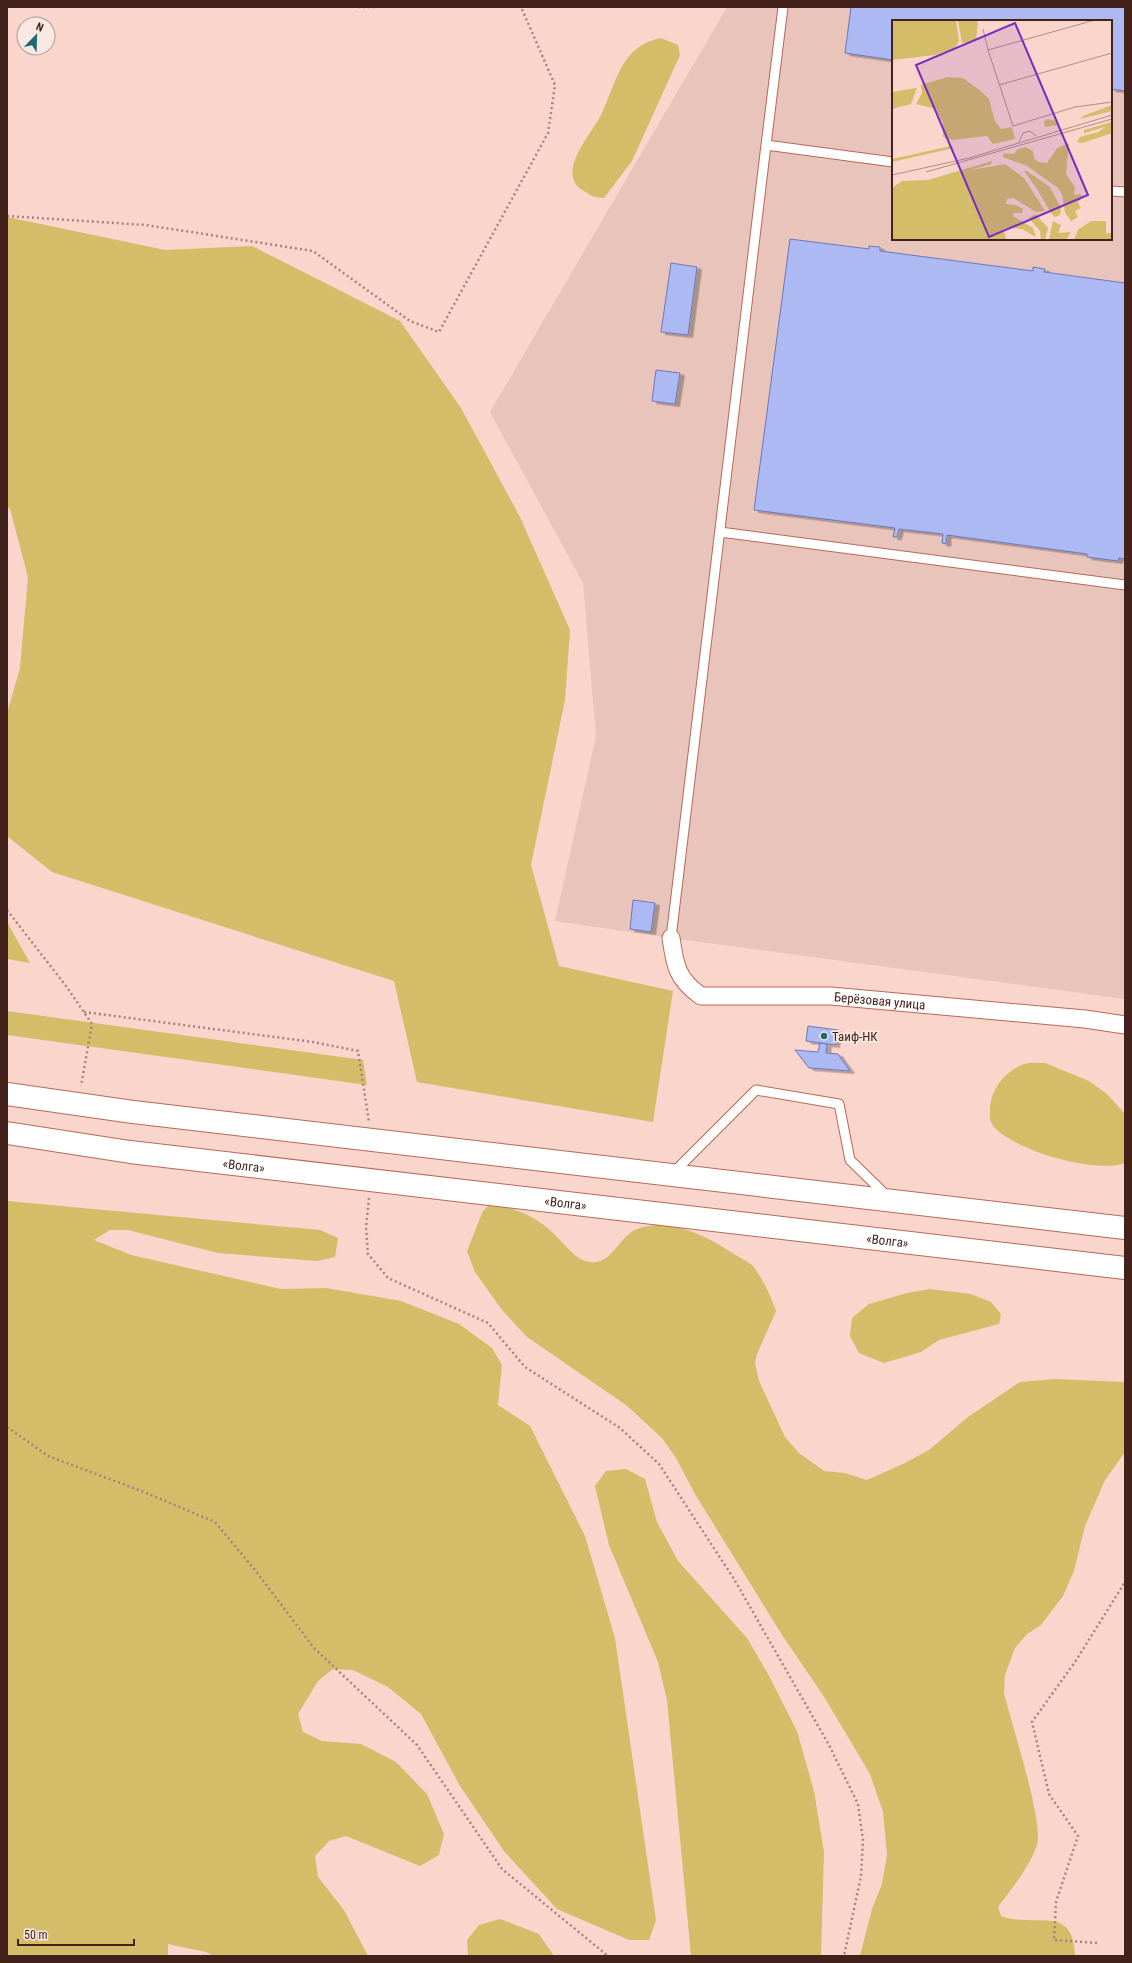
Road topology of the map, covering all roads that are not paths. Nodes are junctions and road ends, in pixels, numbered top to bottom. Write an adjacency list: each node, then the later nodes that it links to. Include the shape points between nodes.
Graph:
1 (783, 7): 2 (lane)
2 (766, 145): 3 (lane); 6 (lane)
3 (892, 162)
4 (1112, 191): 5 (lane)
5 (1125, 192)
6 (720, 532): 7 (lane); 8 (lane)
7 (1125, 585)
8 (671, 938): 9 (street, Берёзовая улица, via 674,962 687,986 701,996 831,996 1077,1018)
9 (1125, 1025)
10 (7, 1094): 12 (highway)
11 (7, 1133): 15 (highway, «Волга», via 130,1152)
12 (671, 1175): 13 (highway); 13 (lane, via 756,1090 839,1104 850,1160)
13 (893, 1201): 14 (highway)
14 (1125, 1228)
15 (1125, 1268)

